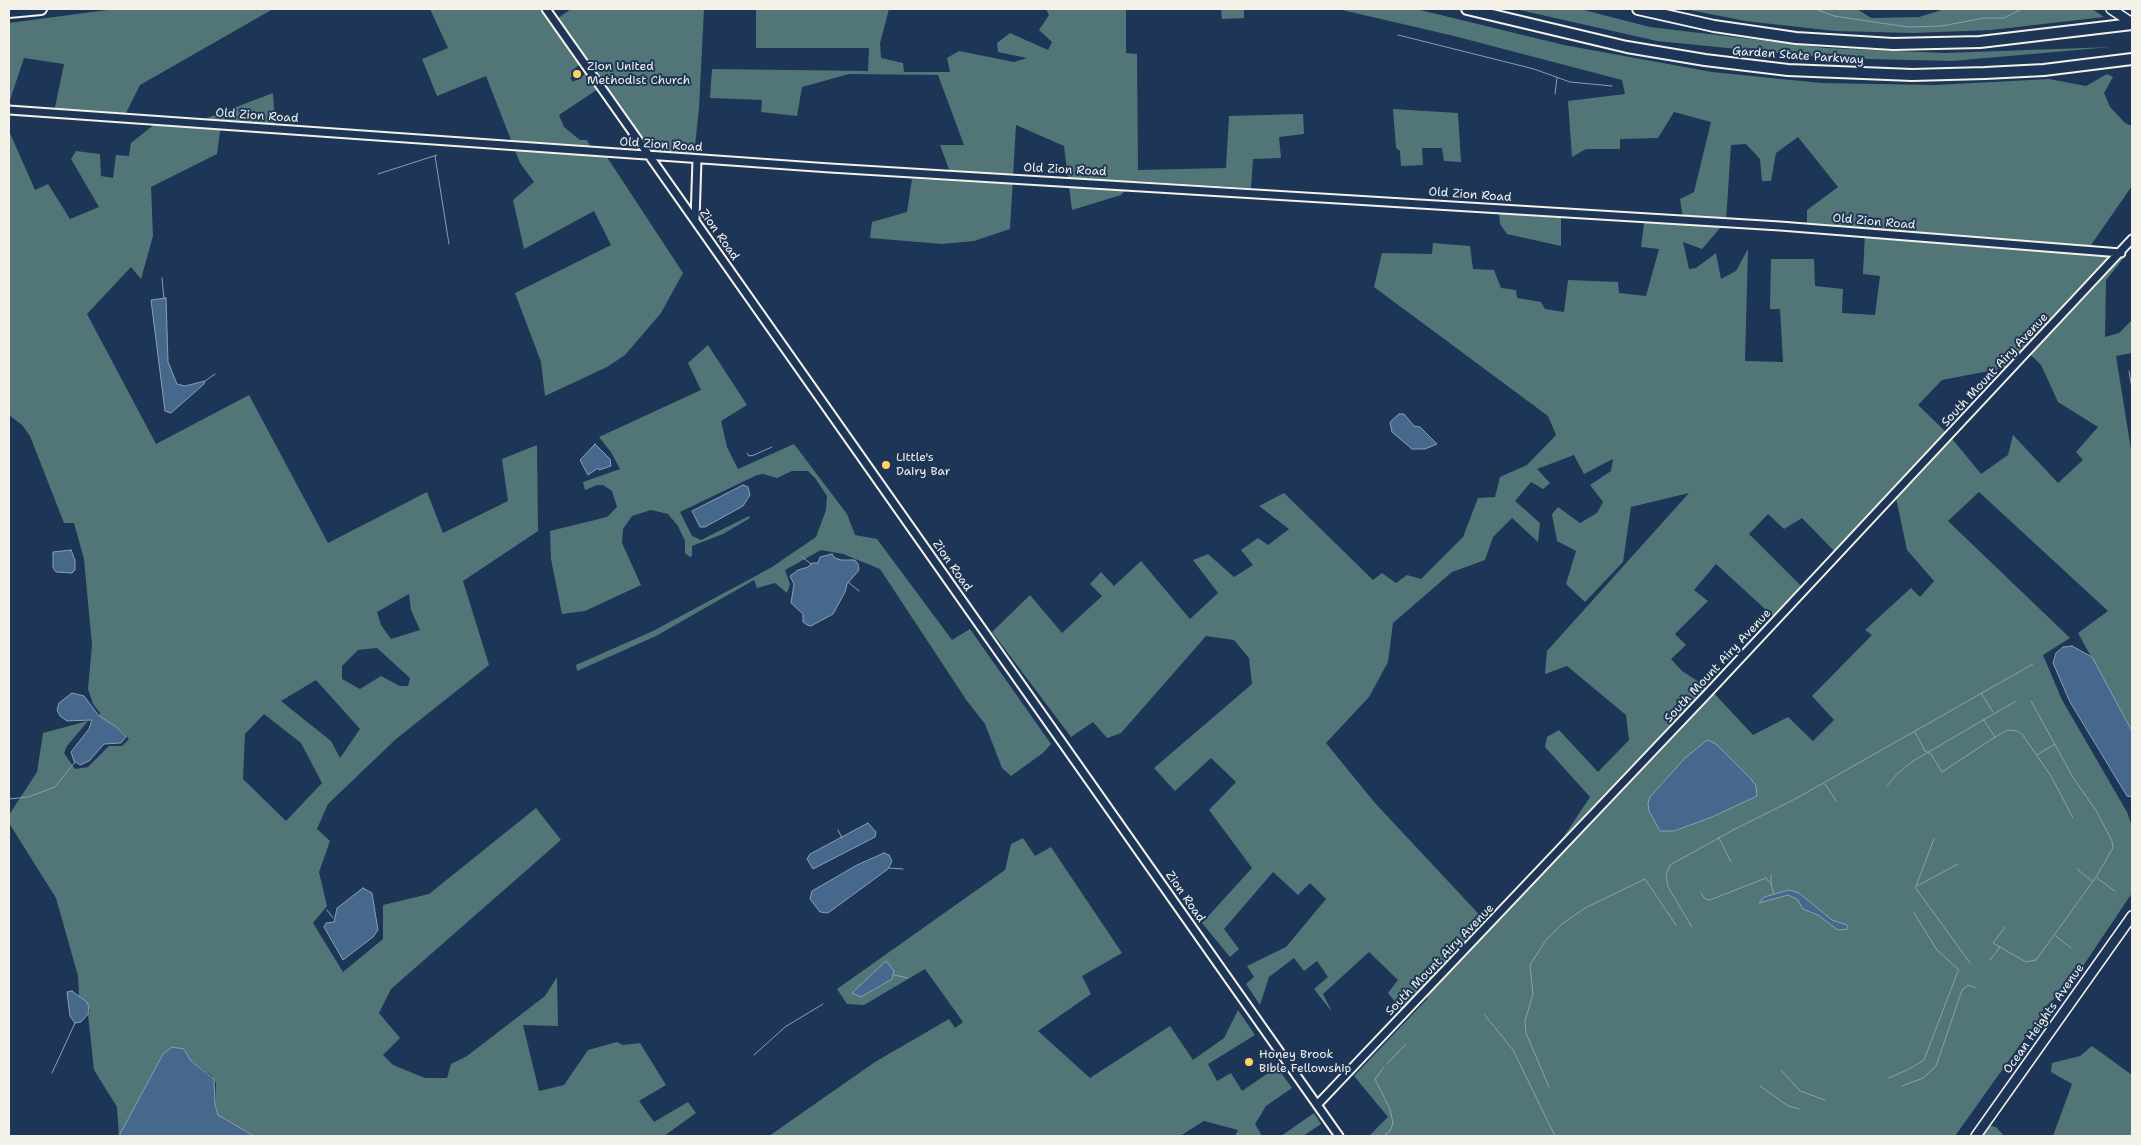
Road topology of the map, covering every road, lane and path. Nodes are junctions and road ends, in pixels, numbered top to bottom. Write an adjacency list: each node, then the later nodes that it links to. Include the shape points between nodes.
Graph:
1 (41, 9): 6 (highway)
2 (546, 9): 10 (street, Zion Road)
3 (1467, 9): 8 (highway, Garden State Parkway, via 1627,47 1788,70 1903,75 1985,73 2044,70)
4 (1638, 9): 7 (highway, Garden State Parkway, via 1714,26 1796,38 1894,44 1980,42)
5 (2111, 9): 7 (main road)
6 (9, 12)
7 (2132, 24)
8 (2132, 59)
9 (9, 110): 10 (street, Old Zion Road)
10 (649, 155): 11 (street, Old Zion Road); 12 (street, Zion Road)
11 (697, 159): 12 (street); 14 (street, Old Zion Road, via 1780,226)
12 (695, 220): 16 (street, Zion Road)
13 (2132, 239): 14 (street, South Mount Airy Avenue)
14 (2121, 253): 16 (street, South Mount Airy Avenue)
15 (2132, 916): 18 (main road, Ocean Heights Avenue)
16 (1317, 1105): 17 (street, Zion Road)
17 (1339, 1136)
18 (1976, 1136)

